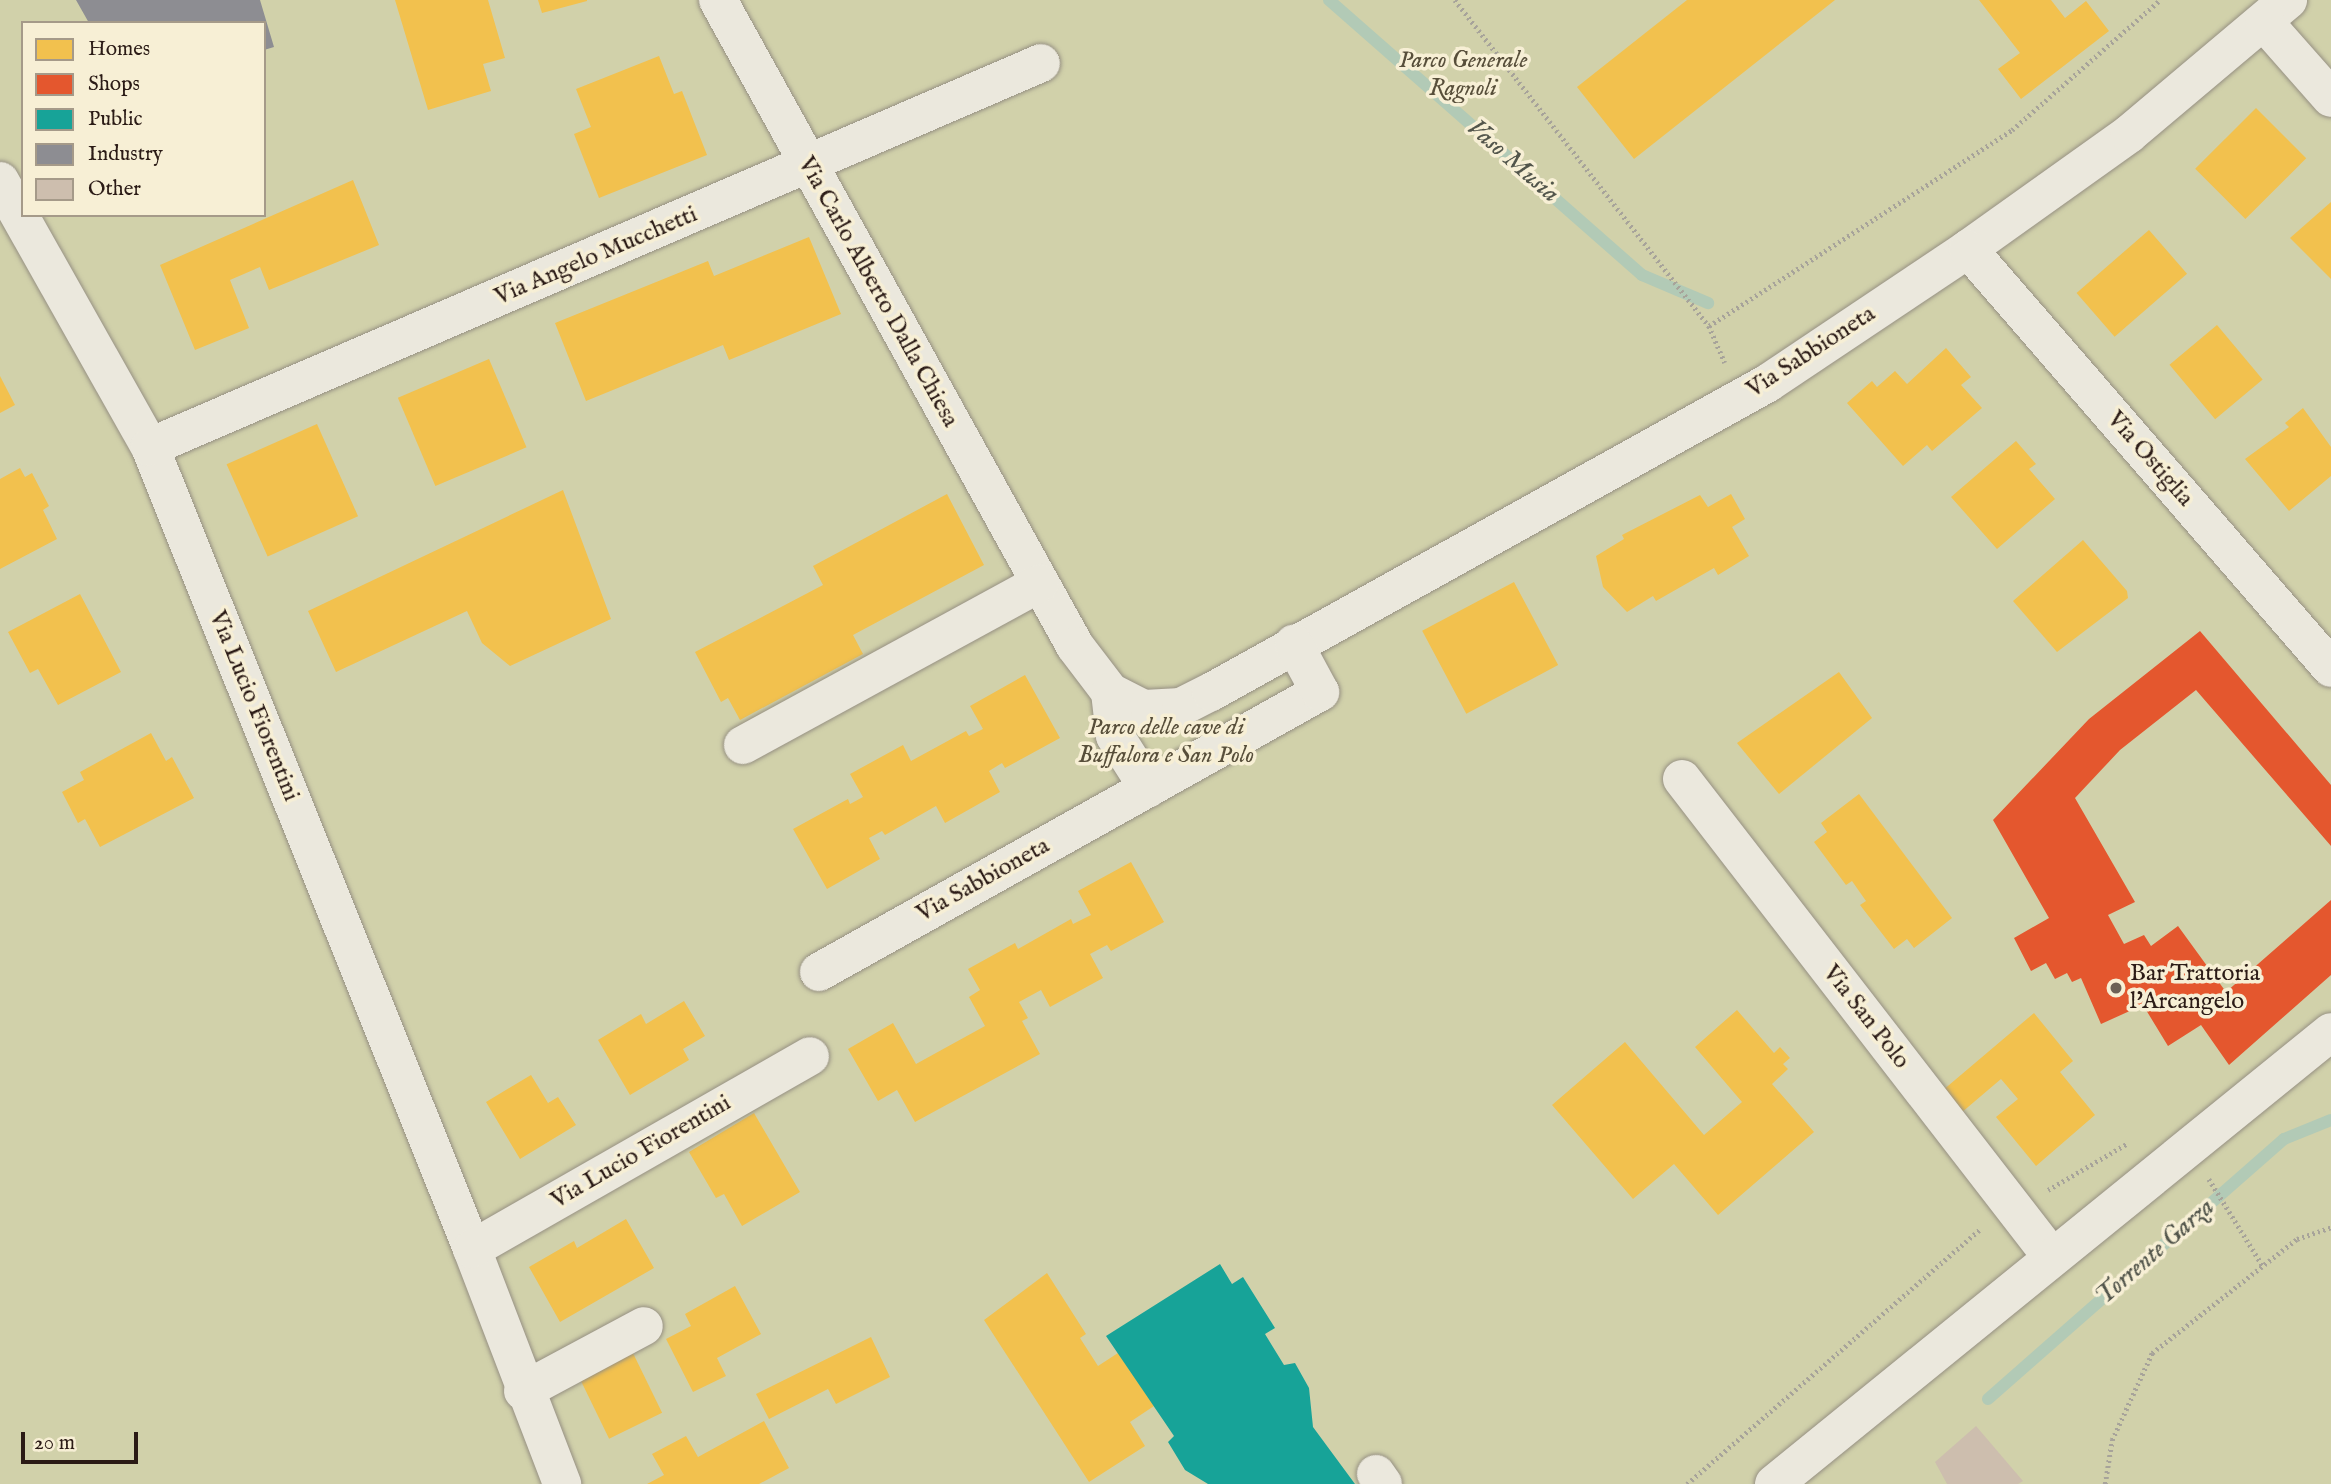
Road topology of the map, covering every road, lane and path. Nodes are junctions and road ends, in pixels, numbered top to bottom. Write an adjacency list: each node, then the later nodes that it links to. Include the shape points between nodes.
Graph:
1 (718, 0): 7 (street, Via Carlo Alberto Dalla Chiesa)
2 (1455, 0): 10 (path)
3 (2160, 0): 10 (path, via 2012,130)
4 (2276, 11): 6 (street); 9 (street, Via Sabbioneta, via 2129,134)
5 (1041, 63): 7 (street, Via Angelo Mucchetti)
6 (2331, 98)
7 (806, 166): 12 (street, Via Angelo Mucchetti); 13 (street, Via Carlo Alberto Dalla Chiesa)
8 (0, 181): 12 (street, Via Lucio Fiorentini)
9 (1968, 249): 11 (street, Via Sabbioneta); 15 (street, Via Ostiglia)
10 (1709, 326): 11 (path, via 1729,371)
11 (1752, 391): 14 (street, Via Sabbioneta)
12 (150, 447): 26 (street, Via Lucio Fiorentini)
13 (1040, 583): 16 (street, Via Carlo Alberto Dalla Chiesa, via 1075,646); 18 (street)
14 (1294, 644): 17 (street, Via Sabbioneta); 20 (street, Via Sabbioneta, via 1320,692)
15 (2331, 668)
16 (1110, 692): 17 (street, Via Carlo Alberto Dalla Chiesa, via 1144,709); 20 (street, via 1115,736)
17 (1181, 706)
18 (743, 745)
19 (1682, 779): 27 (street, Via San Polo)
20 (1148, 788): 21 (street, Via Sabbioneta)
21 (819, 972)
22 (2331, 1032): 27 (street)
23 (810, 1056): 26 (street, Via Lucio Fiorentini)
24 (2214, 1186): 28 (path)
25 (2331, 1227): 28 (path, via 2297,1240)
26 (472, 1249): 30 (street, Via Lucio Fiorentini)
27 (2051, 1256): 31 (street)
28 (2263, 1266): 33 (path, via 2152,1353 2112,1440)
29 (645, 1326): 30 (street)
30 (523, 1391): 32 (street, Via Lucio Fiorentini)
31 (1778, 1483)
32 (562, 1484)
33 (2105, 1484)

